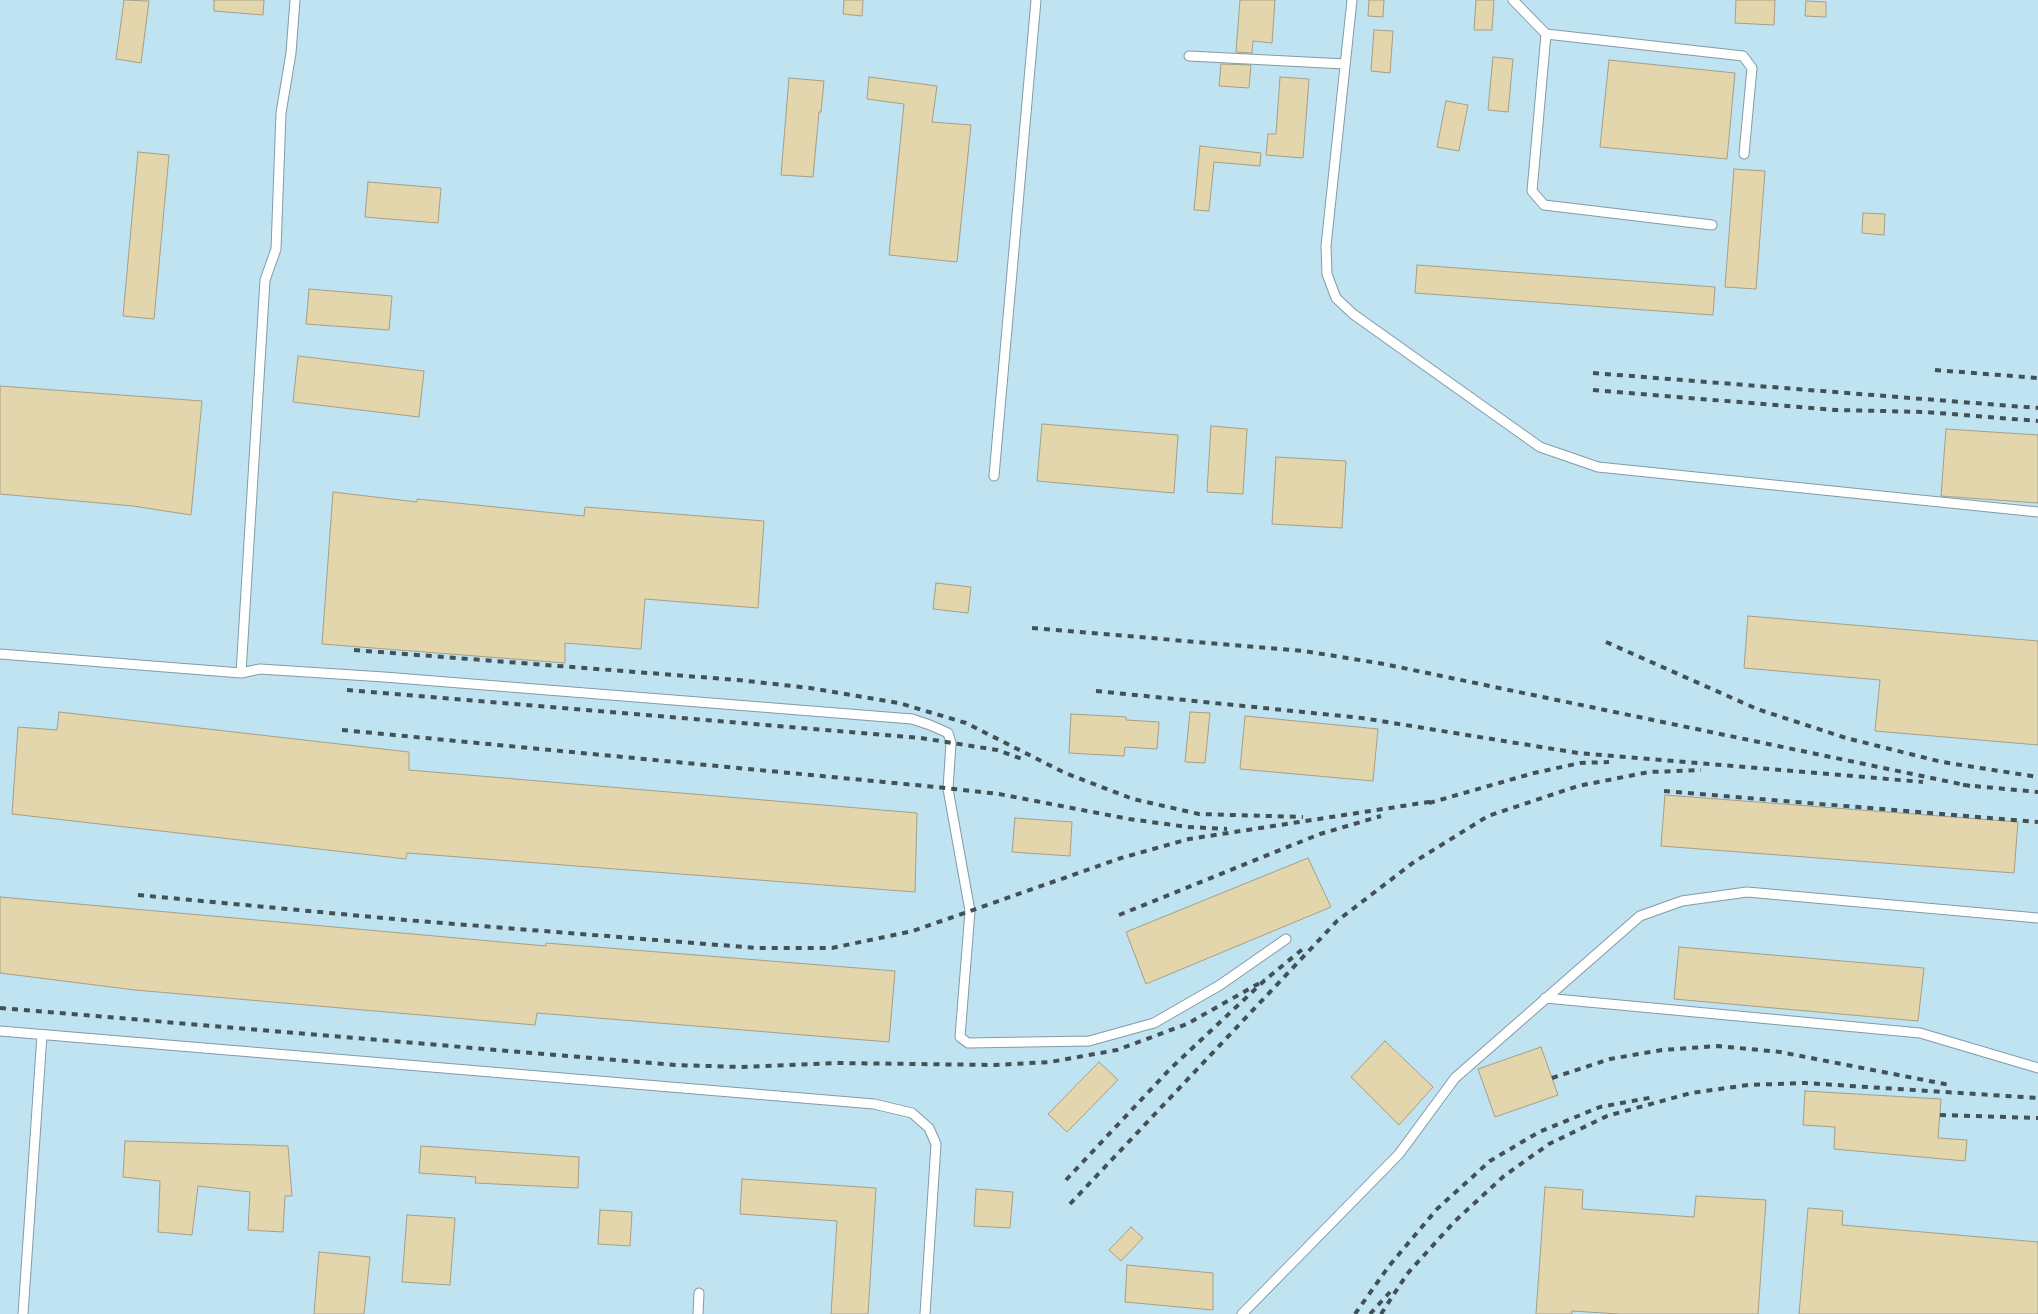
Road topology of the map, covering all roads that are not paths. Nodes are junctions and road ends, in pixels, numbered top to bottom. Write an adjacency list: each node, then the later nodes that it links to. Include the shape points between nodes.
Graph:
1 (295, 0): 13 (lane, via 291,53 281,113 276,249 265,280)
2 (1036, 0): 10 (lane)
3 (1352, 0): 7 (lane)
4 (1514, 0): 5 (lane)
5 (1546, 34): 8 (lane, via 1743,56 1752,68); 9 (lane, via 1532,191 1544,205)
6 (1189, 56): 7 (lane)
7 (1345, 64): 11 (lane, via 1326,246 1327,274 1336,298 1353,314 1540,447 1598,468)
8 (1744, 154)
9 (1712, 225)
10 (994, 476)
11 (2038, 512)
12 (0, 654): 13 (lane)
13 (241, 674): 15 (lane, via 260,669 384,677 892,717 912,719 948,734 951,743 948,788 970,911 960,1037 968,1043 1089,1041 1154,1023 1220,985)
14 (2038, 918): 16 (lane, via 1747,892 1682,901 1640,916)
15 (1286, 939)
16 (1546, 998): 19 (lane, via 1920,1034); 24 (lane, via 1455,1078 1399,1154)
17 (0, 1032): 18 (lane)
18 (42, 1035): 21 (lane); 23 (lane, via 874,1104 912,1113 929,1128 936,1144)
19 (2038, 1068)
20 (699, 1293): 22 (lane)
21 (23, 1314)
22 (698, 1314)
23 (925, 1314)
24 (1242, 1314)

